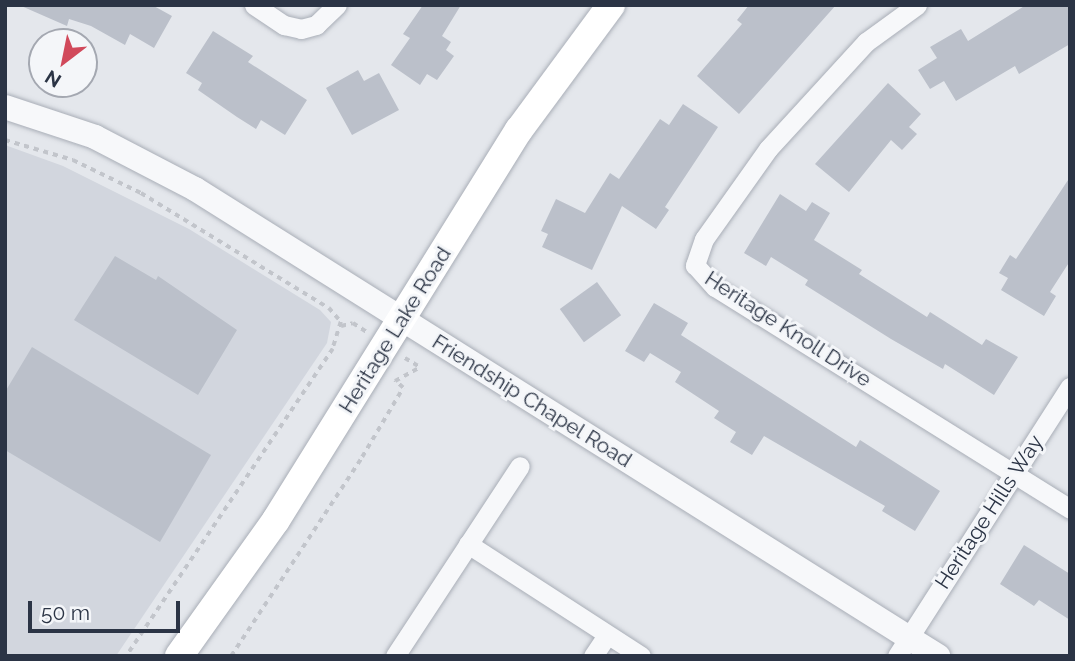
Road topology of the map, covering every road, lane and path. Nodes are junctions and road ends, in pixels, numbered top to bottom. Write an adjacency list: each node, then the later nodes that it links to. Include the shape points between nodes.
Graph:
1 (254, 5): 2 (street, via 284,25 301,29 316,25)
2 (337, 5)
3 (611, 5): 7 (main road, Heritage Lake Road, via 519,130)
4 (917, 5): 13 (street, Heritage Knoll Drive, via 866,42 768,149 704,239 695,265 715,287)
5 (5, 107): 7 (street, Friendship Chapel Road, via 94,137 195,189)
6 (5, 140): 9 (path, via 73,160 141,193 329,308)
7 (402, 319): 17 (street, Friendship Chapel Road); 19 (main road, Heritage Lake Road, via 275,520)
8 (353, 323): 9 (path)
9 (341, 326): 18 (path, via 333,349)
10 (420, 367): 20 (path, via 395,381 403,388 362,457)
11 (1070, 387): 13 (street, Heritage Hills Way)
12 (520, 466): 15 (street)
13 (1014, 474): 14 (street, Heritage Knoll Drive); 17 (street, Heritage Hills Way)
14 (1070, 509)
15 (468, 544): 16 (street); 21 (street)
16 (607, 635): 22 (street); 23 (street)
17 (903, 646): 24 (street, Friendship Chapel Road)
18 (127, 656)
19 (179, 656)
20 (231, 656)
21 (395, 656)
22 (593, 656)
23 (641, 656)
24 (939, 656)

